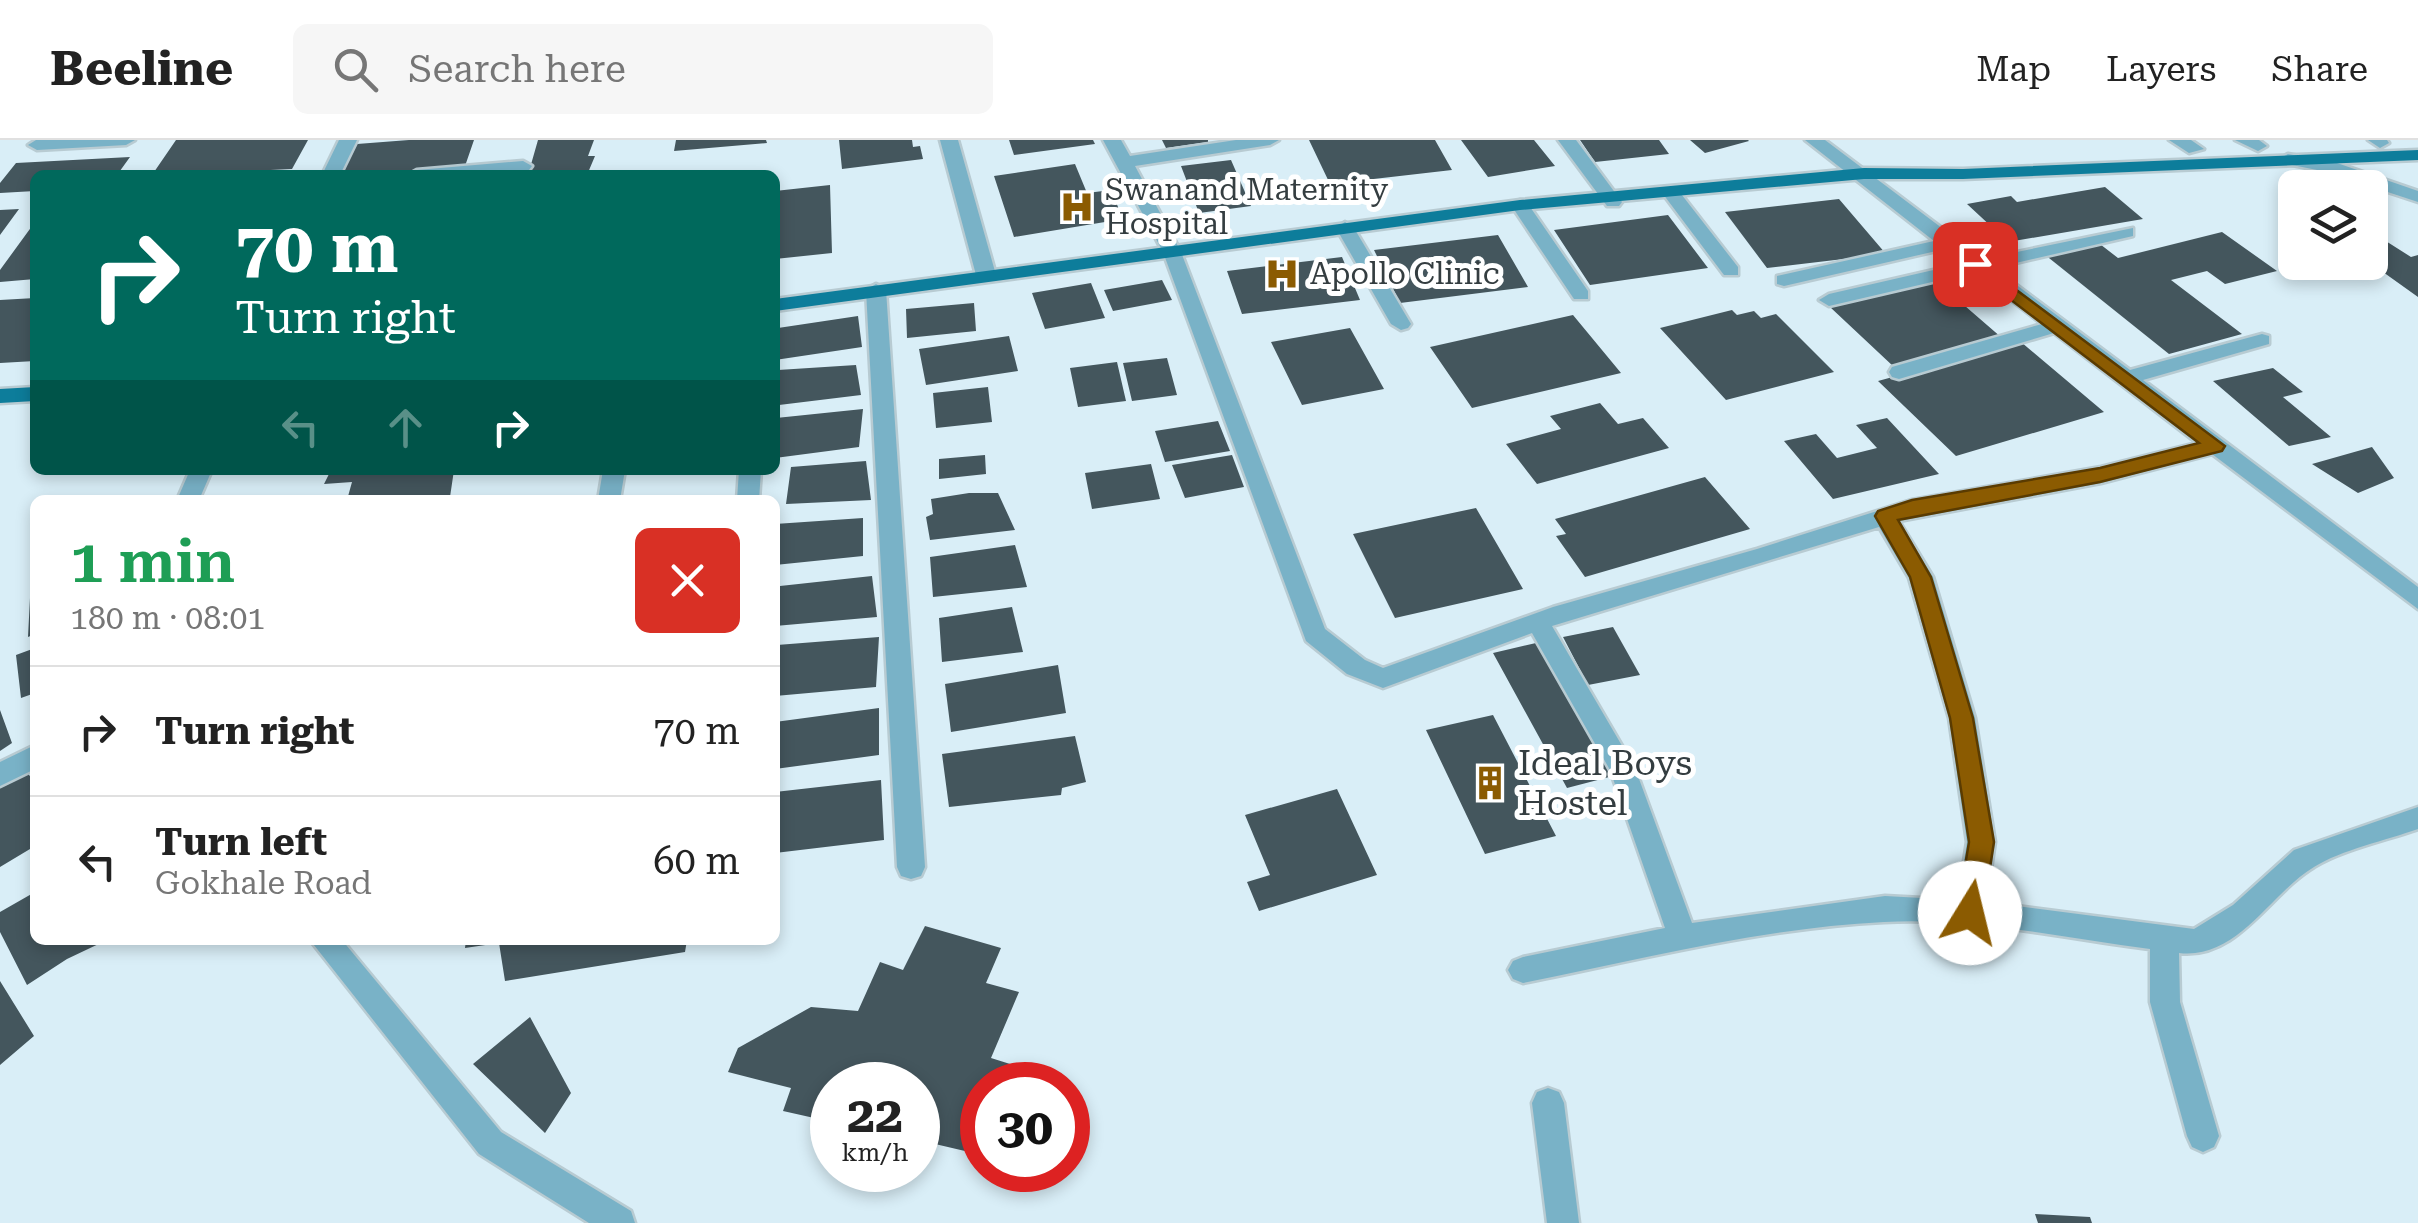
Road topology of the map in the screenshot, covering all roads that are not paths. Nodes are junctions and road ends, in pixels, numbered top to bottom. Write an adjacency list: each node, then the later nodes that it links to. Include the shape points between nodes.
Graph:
1 (126, 140): 12 (street)
2 (348, 140): 18 (street)
3 (949, 140): 35 (street)
4 (1112, 140): 16 (street)
5 (1270, 140): 16 (street)
6 (1567, 140): 25 (street)
7 (1814, 140): 22 (street)
8 (2178, 140): 13 (street)
9 (2378, 141): 10 (main road); 11 (main road)
10 (2418, 142)
11 (2251, 143): 13 (main road)
12 (37, 145)
13 (2195, 149): 20 (main road, via 1950,160)
14 (2418, 156): 15 (main road)
15 (2288, 159): 20 (main road, via 1963,174); 21 (street); 24 (street)
16 (1121, 163): 32 (street)
17 (523, 166): 19 (street)
18 (333, 170)
19 (476, 170)
20 (1917, 170): 22 (main road)
21 (2303, 170)
22 (1855, 174): 23 (main road); 31 (street)
23 (1672, 194): 25 (main road); 34 (street)
24 (2418, 197)
25 (1613, 202): 27 (main road)
26 (2388, 202): 28 (street)
27 (1520, 206): 29 (main road); 38 (street)
28 (2418, 213)
29 (1345, 228): 32 (main road); 41 (street)
30 (2126, 232): 33 (street)
31 (1948, 243): 33 (street); 36 (street)
32 (1172, 252): 35 (main road); 51 (street, via 1316,634 1356,667 1383,678)
33 (1975, 264): 39 (street); 42 (street)
34 (1731, 272)
35 (986, 275): 37 (main road)
36 (1784, 280)
37 (876, 290): 40 (main road); 55 (street)
38 (1581, 295)
39 (1829, 300)
40 (780, 303)
41 (1401, 324)
42 (2057, 326): 44 (street); 45 (street)
43 (2262, 340): 45 (street)
44 (1899, 372)
45 (2126, 378): 48 (street)
46 (30, 394): 47 (main road)
47 (0, 396)
48 (2215, 446): 49 (street); 50 (street)
49 (1886, 516): 51 (street); 56 (street, via 1921,577 1962,718 1982,842)
50 (2418, 600)
51 (1538, 622): 57 (street, via 1622,768)
52 (30, 759): 53 (street)
53 (0, 775)
54 (2418, 818): 58 (street, via 2304,858 2243,914 2197,942)
55 (911, 867)
56 (1970, 913): 57 (street, via 1885,909); 58 (street)
57 (1683, 938): 60 (street)
58 (2164, 939): 62 (street, via 2164,1002)
59 (328, 945): 63 (street, via 490,1143)
60 (1523, 970)
61 (1548, 1103): 64 (street)
62 (2203, 1136)
63 (619, 1223)
64 (1563, 1223)

